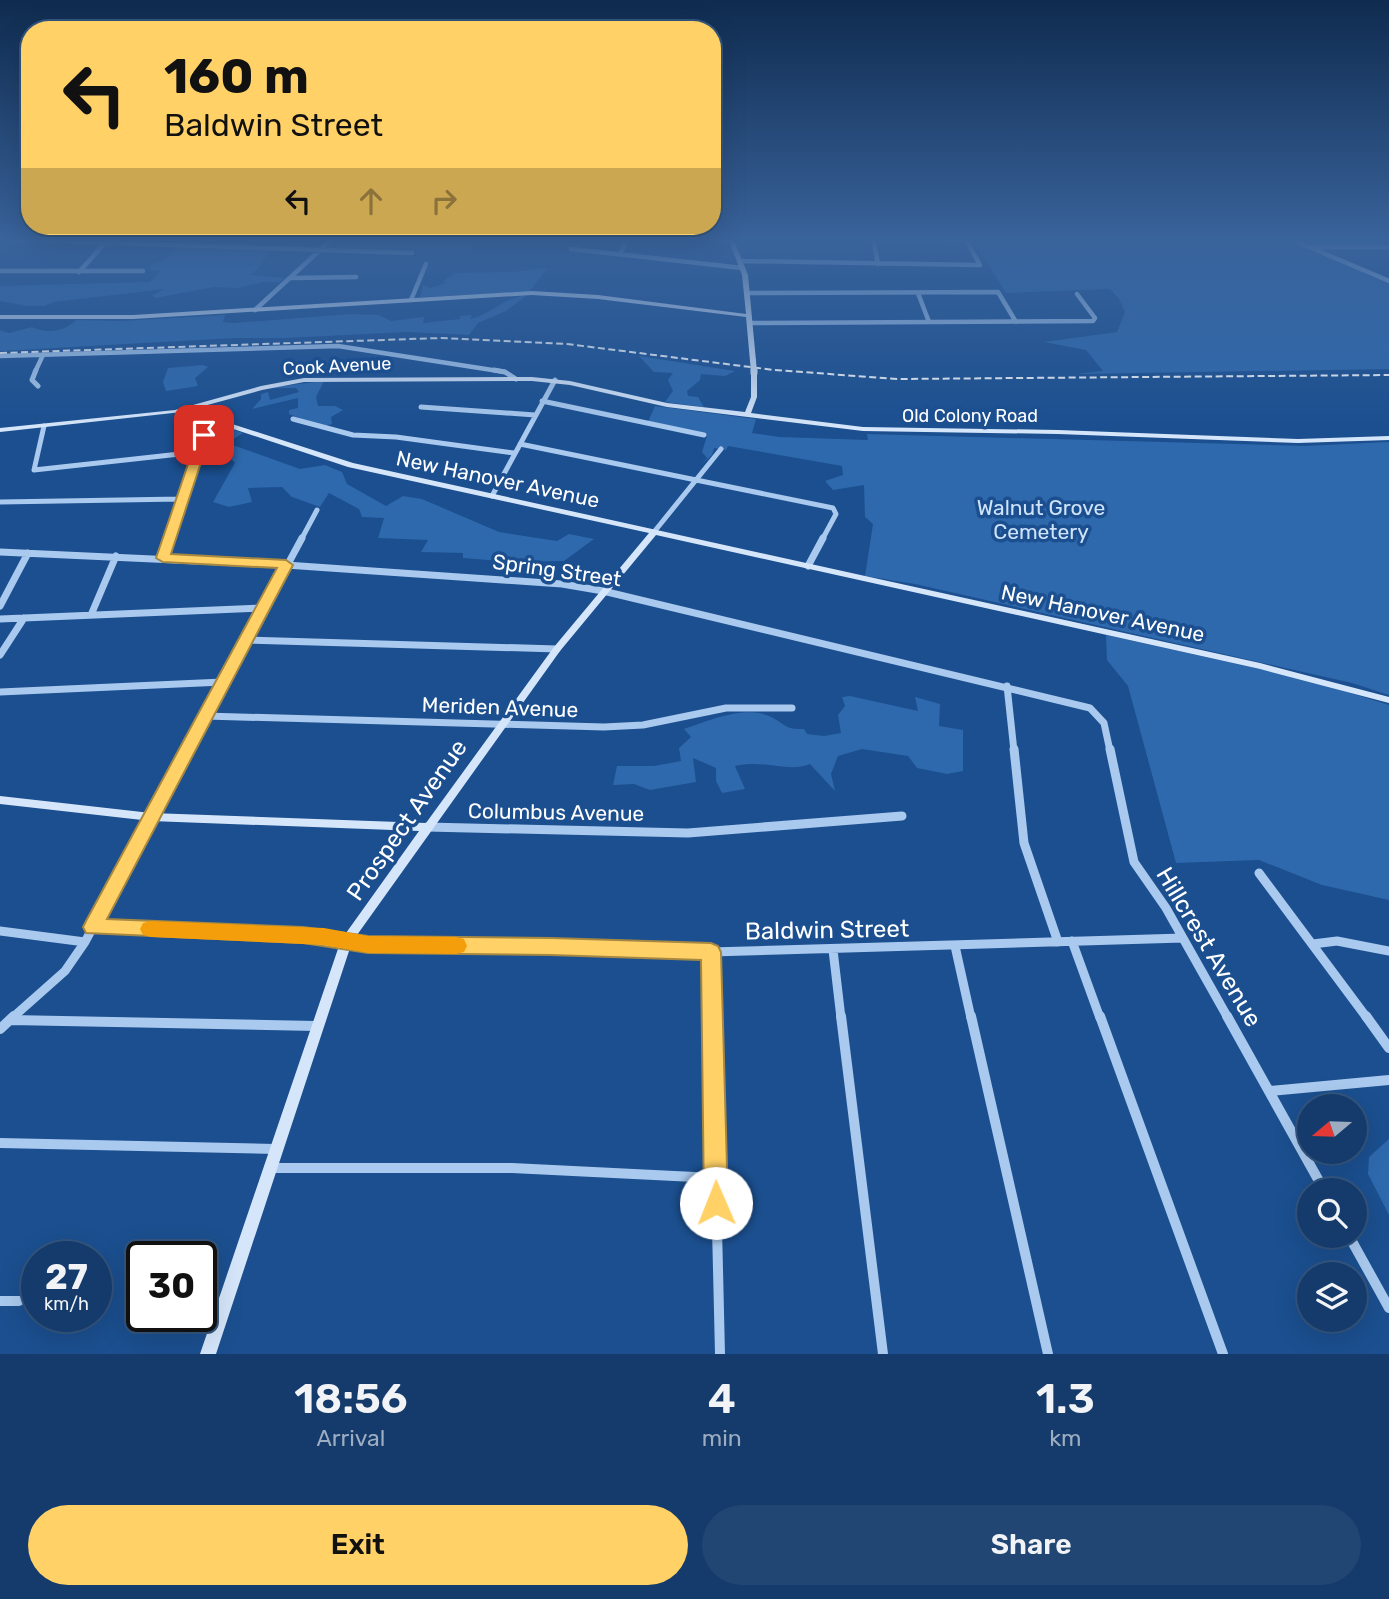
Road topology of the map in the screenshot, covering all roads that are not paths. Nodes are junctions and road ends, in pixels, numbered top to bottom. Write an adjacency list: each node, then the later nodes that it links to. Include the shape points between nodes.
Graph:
1 (265, 301): 8 (street)
2 (392, 301): 8 (main road)
3 (620, 301): 10 (main road)
4 (749, 301): 10 (main road)
5 (921, 301): 11 (street)
6 (1004, 301): 12 (street)
7 (1082, 301): 12 (street, via 1093,321)
8 (255, 310): 9 (main road, via 133,317)
9 (0, 317)
10 (750, 320): 11 (street); 22 (main road, bridge, via 754,397)
11 (929, 322): 12 (street)
12 (1016, 322)
13 (43, 355): 14 (street); 15 (street, via 338,346 505,372); 17 (street, via 32,380)
14 (0, 356)
15 (516, 379): 16 (main road, Cook Avenue); 20 (main road, Cook Avenue, via 304,380)
16 (555, 380): 18 (street); 22 (main road, Old Colony Road, via 650,402)
17 (38, 386)
18 (542, 401): 21 (street); 27 (street)
19 (421, 407): 21 (street)
20 (185, 411): 23 (main road, New Hanover Avenue); 25 (main road, Cook Avenue)
21 (535, 415): 29 (street)
22 (747, 416): 28 (main road, Old Colony Road, via 915,432 1298,441)
23 (209, 418): 31 (street); 34 (main road, New Hanover Avenue, via 340,462)
24 (292, 419): 32 (street, via 354,435)
25 (44, 426): 26 (main road, Cook Avenue); 31 (street, via 34,470)
26 (0, 430)
27 (704, 435)
28 (1389, 438)
29 (520, 444): 32 (street); 33 (street)
30 (721, 449): 33 (street, Prospect Avenue)
31 (198, 452): 35 (street)
32 (514, 453): 34 (street)
33 (696, 480): 38 (street, Prospect Avenue); 44 (street, via 835,509)
34 (492, 496): 38 (main road, New Hanover Avenue)
35 (181, 499): 36 (street); 42 (street)
36 (0, 502)
37 (317, 510): 43 (street)
38 (654, 532): 44 (main road, New Hanover Avenue); 45 (main road, Prospect Avenue)
39 (0, 552): 40 (street, Spring Street)
40 (28, 553): 41 (street, Spring Street); 46 (street)
41 (116, 556): 42 (street, Spring Street); 48 (street)
42 (163, 558): 43 (street, Spring Street)
43 (286, 565): 45 (street, Spring Street, via 542,582); 47 (street)
44 (808, 566): 57 (main road, New Hanover Avenue, via 1260,666)
45 (603, 591): 52 (main road, Prospect Avenue); 55 (street, Spring Street)
46 (0, 606)
47 (262, 608): 48 (street); 51 (street)
48 (91, 615): 49 (street)
49 (24, 618): 50 (street); 53 (street)
50 (0, 619)
51 (246, 640): 52 (street); 54 (street)
52 (557, 649): 61 (main road, Prospect Avenue)
53 (0, 655)
54 (223, 682): 56 (street); 60 (street)
55 (1007, 686): 59 (street, Spring Street); 73 (street, via 1024,843)
56 (0, 692)
57 (1389, 700)
58 (792, 708): 61 (street, Meriden Avenue, via 726,708 622,727)
59 (1096, 712): 69 (street, Hillcrest Avenue, via 1104,723 1134,862)
60 (205, 716): 61 (street, Meriden Avenue); 64 (street)
61 (501, 724): 65 (main road, Prospect Avenue)
62 (0, 800): 64 (main road, Columbus Avenue)
63 (901, 816): 65 (street, Columbus Avenue, via 688,833)
64 (151, 817): 65 (main road, Columbus Avenue); 67 (street)
65 (427, 827): 70 (main road, Prospect Avenue)
66 (1259, 873): 74 (street)
67 (93, 927): 70 (street, Baldwin Street); 72 (street)
68 (0, 931): 72 (street)
69 (1183, 937): 71 (street, Baldwin Street); 84 (street, Hillcrest Avenue)
70 (347, 940): 78 (street, Baldwin Street, via 388,945); 80 (main road, Prospect Avenue)
71 (1072, 941): 73 (street, Baldwin Street); 98 (street)
72 (85, 942): 79 (street, via 65,971)
73 (1058, 942): 75 (street, Baldwin Street)
74 (1313, 944): 77 (street, via 1337,941); 82 (street)
75 (955, 946): 76 (street, Baldwin Street); 97 (street)
76 (833, 950): 78 (street, Baldwin Street); 96 (street)
77 (1389, 951)
78 (711, 952): 88 (street)
79 (10, 1020): 80 (street); 81 (street)
80 (316, 1026): 86 (main road, Prospect Avenue)
81 (0, 1029)
82 (1389, 1048)
83 (1389, 1080): 84 (street)
84 (1270, 1091): 89 (street, Hillcrest Avenue)
85 (0, 1143): 86 (street)
86 (275, 1149): 87 (main road, Prospect Avenue)
87 (268, 1168): 88 (street, via 512,1168); 94 (main road, Prospect Avenue)
88 (715, 1178): 95 (street)
89 (1317, 1178)
90 (1356, 1248): 93 (street)
91 (0, 1301): 92 (street)
92 (19, 1301)
93 (1389, 1308)
94 (208, 1354)
95 (720, 1354)
96 (883, 1354)
97 (1048, 1354)
98 (1223, 1354)

